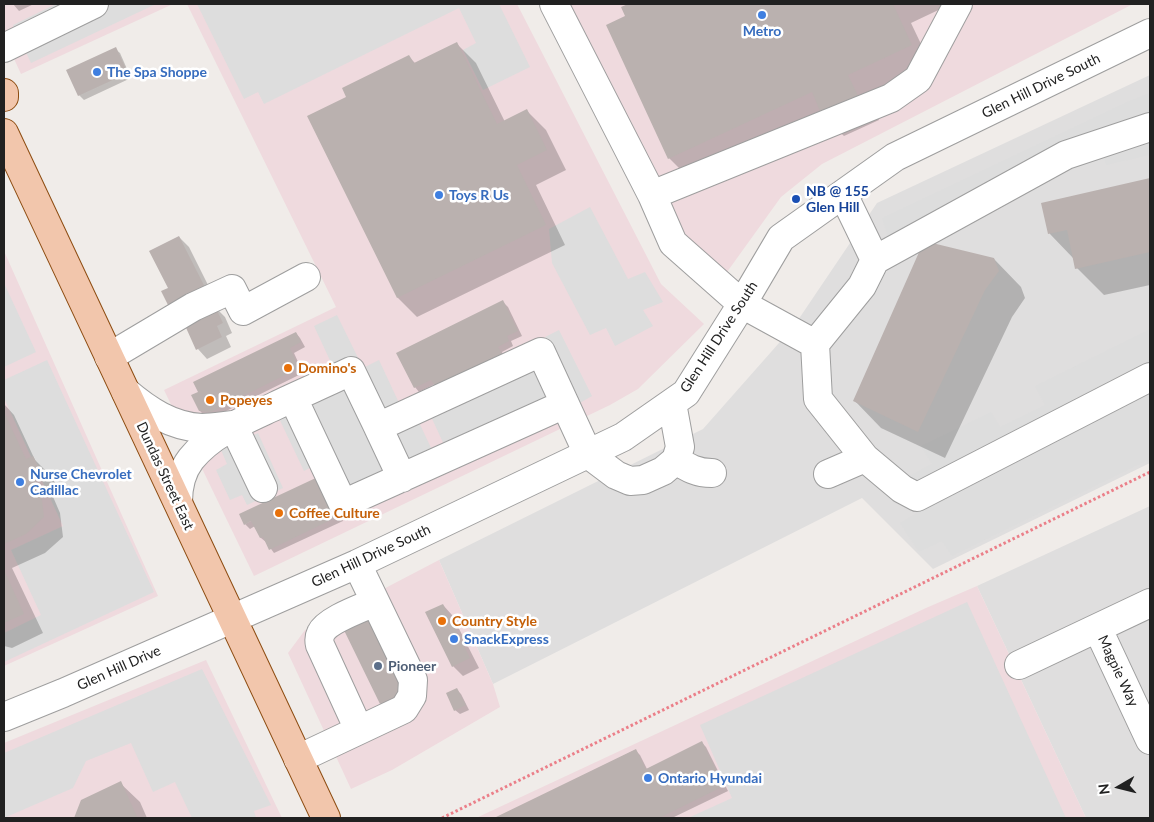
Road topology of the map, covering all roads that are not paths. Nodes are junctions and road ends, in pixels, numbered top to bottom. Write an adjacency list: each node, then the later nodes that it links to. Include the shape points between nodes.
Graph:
1 (94, 4): 5 (street)
2 (554, 4): 11 (street)
3 (958, 4): 11 (street, via 918,79 891,98)
4 (1150, 33): 10 (street, Glen Hill Drive South, via 894,157)
5 (4, 48)
6 (4, 93): 7 (main road)
7 (4, 96)
8 (1150, 127): 12 (street, via 1066,155)
9 (4, 134): 16 (main road, Dundas Street East)
10 (843, 194): 12 (street); 14 (street, Glen Hill Drive South, via 781,238)
11 (652, 195): 14 (street, via 673,243)
12 (875, 260): 15 (street, via 862,286)
13 (306, 277): 16 (street, via 243,311 232,289 192,307)
14 (742, 304): 15 (street); 20 (street, Glen Hill Drive South, via 686,393)
15 (815, 344): 25 (street, via 818,399)
16 (109, 357): 18 (main road, Dundas Street East)
17 (1150, 376): 25 (street, via 917,497 902,489)
18 (126, 392): 22 (street, via 146,409 185,426); 31 (main road, Dundas Street East)
19 (293, 398): 22 (street); 23 (street, via 352,372); 29 (street, via 344,504)
20 (672, 402): 24 (street, Glen Hill Drive South, via 624,437); 26 (street, via 680,447)
21 (565, 404): 23 (street, via 541,352); 24 (street); 29 (street)
22 (233, 425): 30 (street); 31 (street, via 190,460 178,486)
23 (378, 428): 29 (street)
24 (588, 454): 26 (street, via 616,475 630,481 643,480 664,471); 32 (street, Glen Hill Drive South)
25 (865, 458): 28 (street)
26 (676, 460): 27 (street, via 701,473)
27 (712, 473)
28 (828, 474)
29 (402, 478)
30 (263, 488)
31 (178, 502): 35 (main road, Dundas Street East)
32 (357, 564): 33 (street); 35 (street, Glen Hill Drive South)
33 (375, 602): 39 (street, via 413,680 412,696 404,709); 39 (street, via 327,625 319,638)
34 (1150, 603): 36 (street, Magpie Way)
35 (233, 618): 38 (street, Glen Hill Drive); 41 (main road, Dundas Street East)
36 (1098, 629): 37 (street, Magpie Way); 40 (street, Magpie Way)
37 (1020, 665)
38 (4, 717)
39 (359, 730): 41 (street)
40 (1150, 740)
41 (298, 759): 42 (main road, Dundas Street East)
42 (326, 818)

